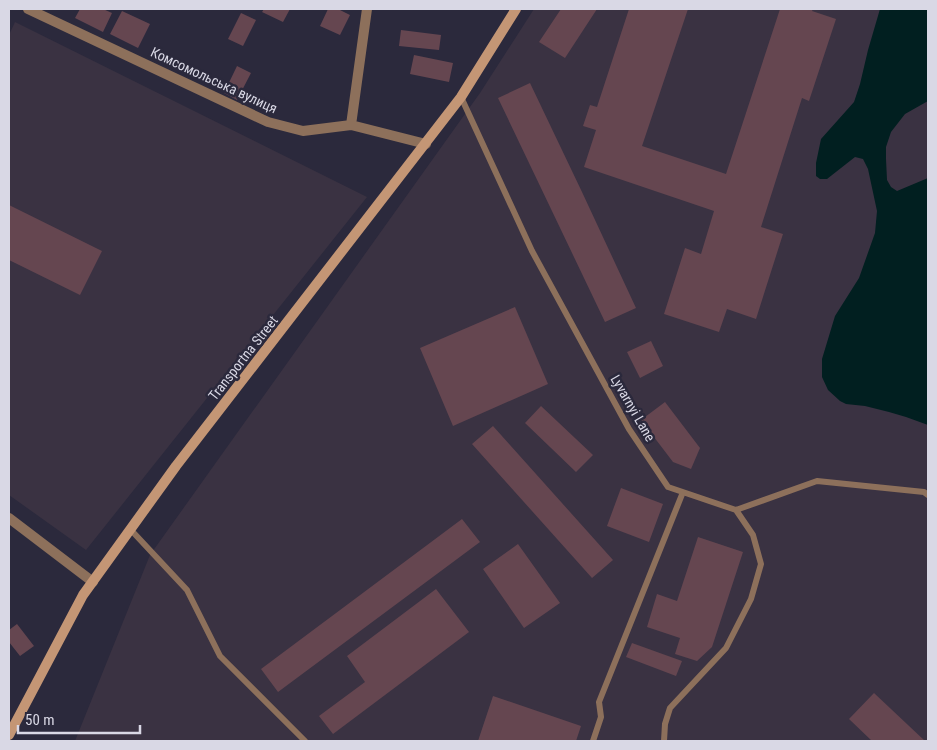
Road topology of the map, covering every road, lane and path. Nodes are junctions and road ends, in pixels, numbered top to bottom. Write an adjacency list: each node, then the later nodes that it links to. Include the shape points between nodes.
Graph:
1 (28, 9): 5 (street, Комсомольська вулиця, via 268,122 303,131)
2 (367, 9): 5 (street)
3 (516, 9): 4 (street, Transportna Street)
4 (461, 97): 6 (street, Transportna Street); 7 (lane, Lyvarnyi Lane, via 532,251 629,429 668,487)
5 (351, 125): 6 (street, Комсомольська вулиця)
6 (426, 144): 11 (street, Transportna Street, via 176,466)
7 (683, 492): 9 (lane, Lyvarnyi Lane); 15 (lane, via 599,702 601,717)
8 (928, 495): 9 (lane, via 924,492 817,482)
9 (736, 510): 16 (lane, via 753,535 761,564 752,599 726,648 670,708)
10 (9, 518): 12 (street)
11 (131, 530): 12 (street, Transportna Street); 14 (lane, via 187,590 220,656)
12 (93, 582): 13 (street, Transportna Street)
13 (9, 734)
14 (305, 741)
15 (593, 741)
16 (664, 741)

